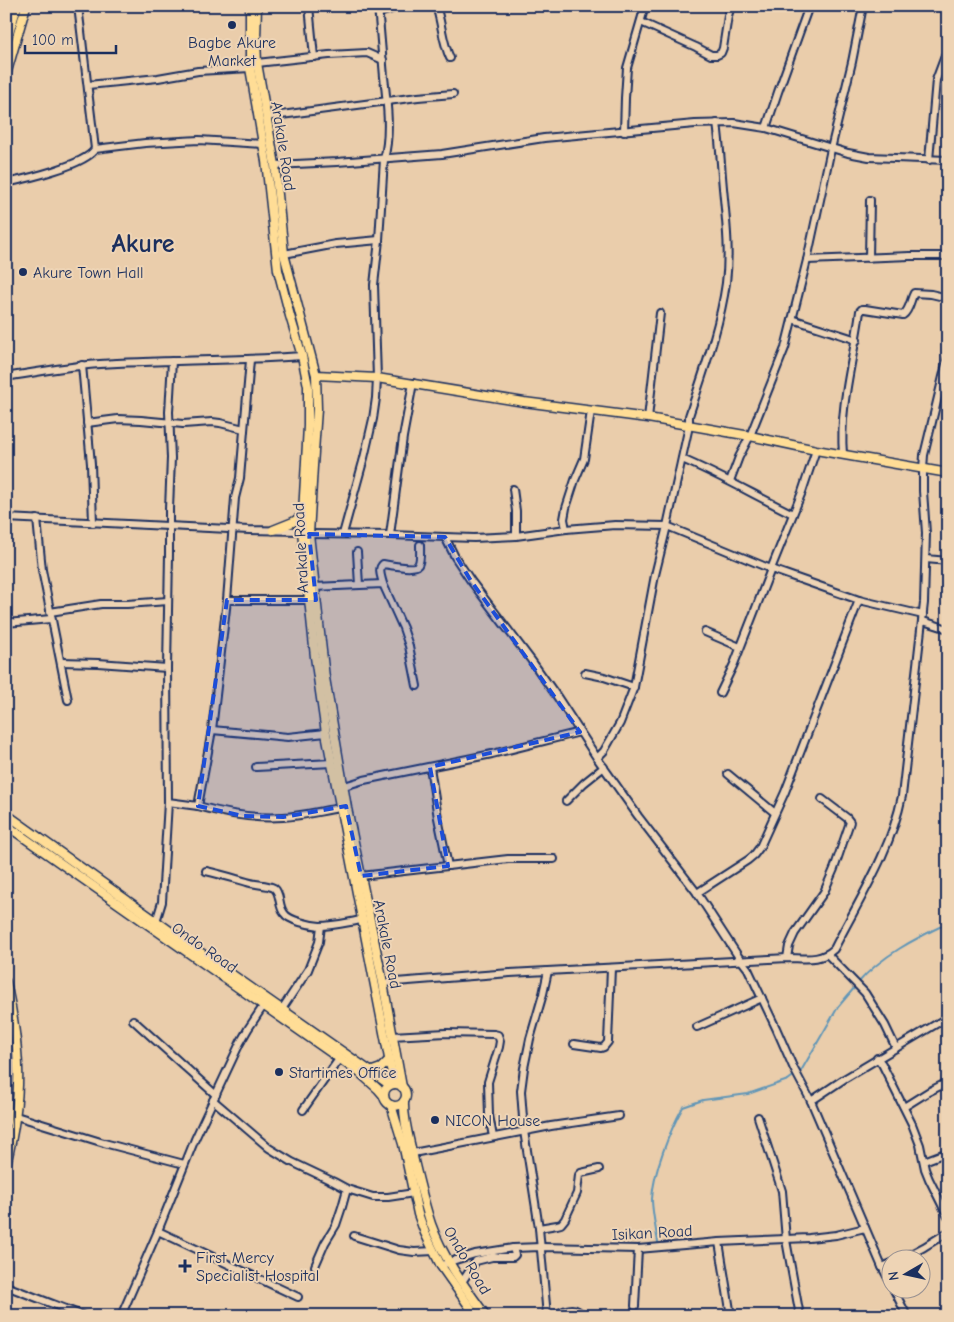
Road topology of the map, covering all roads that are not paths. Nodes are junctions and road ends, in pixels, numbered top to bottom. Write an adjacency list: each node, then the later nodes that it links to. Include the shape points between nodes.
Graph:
1 (16, 6): 15 (main road)
2 (26, 6): 23 (main road)
3 (78, 6): 24 (street)
4 (250, 6): 22 (main road, Arakale Road)
5 (256, 6): 22 (main road, Arakale Road)
6 (309, 6): 19 (street)
7 (402, 6): 13 (street)
8 (436, 6): 20 (street)
9 (645, 6): 14 (street)
10 (731, 6): 14 (street, via 723,48 717,55)
11 (809, 6): 29 (street)
12 (863, 6): 33 (street)
13 (378, 10): 16 (street)
14 (641, 22): 30 (street, via 627,68)
15 (6, 43)
16 (381, 44): 18 (street); 21 (street)
17 (948, 48): 35 (street, via 936,80)
18 (368, 53): 19 (street); 21 (street)
19 (314, 57): 22 (street)
20 (450, 58)
21 (383, 60): 26 (street)
22 (254, 66): 24 (street); 27 (main road, Arakale Road); 31 (main road, Arakale Road)
23 (6, 75)
24 (88, 86): 32 (street)
25 (453, 94): 26 (street)
26 (386, 101): 27 (street); 34 (street)
27 (266, 117): 37 (main road, Arakale Road)
28 (717, 123): 29 (street, via 734,122); 30 (street); 64 (street, via 728,234 726,284 716,332 689,416)
29 (766, 128): 33 (street)
30 (624, 132): 34 (street, via 544,138 442,154)
31 (264, 144): 32 (street, via 199,140); 47 (main road, Arakale Road, via 278,270)
32 (95, 149): 38 (street, via 89,157 76,162)
33 (830, 149): 35 (street, via 869,157); 44 (street)
34 (384, 158): 37 (street); 40 (street)
35 (929, 160): 36 (street)
36 (948, 160)
37 (274, 165): 41 (main road, Arakale Road)
38 (6, 183)
39 (870, 200): 43 (street)
40 (380, 240): 41 (street); 58 (street, via 374,285)
41 (284, 254): 46 (main road, Arakale Road)
42 (948, 256): 43 (street)
43 (869, 258): 44 (street)
44 (806, 260): 49 (street)
45 (948, 298): 50 (street, via 914,293 903,315 862,309)
46 (296, 303): 47 (main road); 56 (main road, Arakale Road)
47 (287, 306): 51 (main road, Arakale Road)
48 (660, 313): 61 (street)
49 (792, 319): 50 (street); 66 (street)
50 (857, 340): 69 (street, via 843,418)
51 (302, 356): 53 (street); 67 (main road, Arakale Road, via 308,386)
52 (948, 356): 71 (street)
53 (250, 360): 54 (street); 65 (street)
54 (172, 361): 55 (street); 63 (street)
55 (82, 365): 57 (street); 62 (street)
56 (316, 375): 58 (main road); 67 (main road, Arakale Road, via 317,409)
57 (6, 378)
58 (377, 378): 59 (main road); 86 (street, via 373,419)
59 (413, 383): 60 (main road); 87 (street, via 402,437)
60 (591, 411): 61 (main road); 83 (street, via 584,459 566,508)
61 (648, 418): 64 (main road)
62 (87, 423): 63 (street, via 118,419); 79 (street, via 92,464)
63 (169, 423): 65 (street, via 220,423); 80 (street)
64 (689, 426): 66 (main road); 70 (street)
65 (244, 429): 82 (street)
66 (750, 436): 68 (main road); 73 (street)
67 (311, 450): 76 (main road, Arakale Road); 85 (main road, Arakale Road, via 313,466)
68 (816, 450): 69 (main road); 75 (street)
69 (843, 454): 71 (main road)
70 (682, 459): 73 (street); 81 (street)
71 (923, 469): 72 (main road); 92 (street)
72 (948, 473)
73 (730, 481): 75 (street)
74 (512, 489): 88 (street)
75 (793, 514): 94 (street)
76 (302, 516): 84 (main road); 85 (main road, Arakale Road)
77 (6, 518): 78 (street)
78 (37, 519): 79 (street); 102 (street)
79 (93, 523): 80 (street)
80 (169, 526): 82 (street); 101 (street)
81 (667, 526): 83 (street, via 641,524); 94 (street); 113 (street, via 654,575)
82 (232, 529): 84 (street); 98 (street)
83 (566, 529): 88 (street)
84 (273, 530): 85 (street)
85 (306, 533): 86 (street); 97 (main road, Arakale Road); 99 (main road, Arakale Road)
86 (343, 534): 87 (street)
87 (390, 535): 89 (street)
88 (516, 536): 89 (street)
89 (445, 537): 117 (street, via 471,581)
90 (420, 545): 95 (street, via 419,562 413,568 380,566)
91 (357, 552): 96 (street)
92 (926, 559): 93 (street); 103 (street)
93 (948, 561)
94 (771, 569): 100 (street); 107 (street)
95 (383, 584): 96 (street); 112 (street, via 409,646)
96 (359, 585): 97 (street)
97 (314, 587): 111 (main road, Arakale Road)
98 (226, 600): 99 (street); 116 (street)
99 (308, 600): 111 (main road, Arakale Road)
100 (858, 600): 103 (street); 131 (street)
101 (168, 601): 102 (street, via 101,604); 109 (street)
102 (51, 615): 104 (street); 108 (street)
103 (923, 618): 105 (street); 142 (street, via 898,815 878,865)
104 (6, 623)
105 (948, 629)
106 (705, 632): 107 (street)
107 (740, 647): 114 (street)
108 (61, 662): 109 (street); 115 (street)
109 (167, 668): 128 (street)
110 (585, 673): 113 (street)
111 (321, 679): 118 (main road, Arakale Road); 125 (main road, Arakale Road)
112 (416, 686)
113 (634, 687): 119 (street, via 620,723)
114 (720, 693)
115 (68, 700)
116 (212, 730): 118 (street, via 288,737); 129 (street)
117 (580, 732): 119 (street); 121 (street)
118 (326, 733): 120 (main road, Arakale Road)
119 (597, 758): 122 (street)
120 (332, 763): 123 (street); 125 (main road, Arakale Road)
121 (430, 767): 125 (street); 135 (street)
122 (604, 767): 127 (street); 138 (street)
123 (256, 768)
124 (728, 774): 131 (street)
125 (340, 787): 130 (main road, Arakale Road); 137 (main road, Arakale Road)
126 (822, 799): 143 (street, via 850,822 826,887 795,933)
127 (566, 801)
128 (168, 802): 129 (street); 140 (street, via 162,902)
129 (198, 806): 130 (street, via 243,816 274,817)
130 (340, 808): 139 (main road, Arakale Road)
131 (776, 813): 138 (street, via 754,855)
132 (6, 814): 140 (main road, Ondo Road)
133 (6, 825): 140 (main road, Ondo Road)
134 (554, 859): 135 (street, via 508,859)
135 (448, 866): 137 (street)
136 (206, 871): 141 (street, via 270,887 277,891 285,916)
137 (361, 876): 148 (main road, Arakale Road)
138 (697, 893): 144 (street)
139 (362, 920): 141 (street); 161 (main road, Arakale Road)
140 (155, 925): 150 (main road, Ondo Road)
141 (321, 926): 151 (street, via 319,942 308,970)
142 (828, 955): 143 (street); 158 (street, via 865,993)
143 (787, 958): 144 (street)
144 (742, 960): 145 (street); 149 (street)
145 (611, 968): 146 (street); 157 (street, via 608,1042 601,1048)
146 (548, 971): 148 (street); 176 (street, via 524,1068 521,1091)
147 (6, 982): 172 (main road, via 18,1052)
148 (383, 984): 155 (main road, Arakale Road)
149 (762, 998): 154 (street); 168 (street)
150 (266, 1003): 151 (main road, Ondo Road); 160 (main road, Ondo Road); 166 (street, via 240,1043)
151 (282, 1009): 162 (main road, Ondo Road)
152 (948, 1017): 158 (street)
153 (133, 1020): 166 (street)
154 (697, 1027)
155 (392, 1036): 164 (main road, Arakale Road); 177 (street, via 498,1035 499,1047 488,1082)
156 (6, 1039): 175 (main road, via 9,1080)
157 (574, 1044)
158 (896, 1048): 159 (street)
159 (878, 1058): 168 (street); 170 (street)
160 (339, 1059): 165 (main road, Ondo Road, via 360,1073); 171 (street)
161 (390, 1060): 162 (main road); 164 (main road, Arakale Road)
162 (370, 1072): 164 (main road, Ondo Road)
163 (948, 1082): 170 (street)
164 (395, 1085): 165 (main road, via 386,1090); 167 (main road, via 406,1093)
165 (384, 1096): 169 (main road)
166 (214, 1098): 181 (street); 184 (street, via 269,1148)
167 (404, 1101): 169 (main road); 179 (main road, Ondo Road)
168 (811, 1101): 188 (street)
169 (391, 1105): 185 (main road, Ondo Road)
170 (904, 1107): 180 (street)
171 (303, 1110)
172 (16, 1116): 181 (street); 182 (main road)
173 (619, 1116): 176 (street)
174 (758, 1117): 192 (street, via 782,1190)
175 (6, 1122)
176 (524, 1131): 177 (street); 187 (street)
177 (493, 1137): 179 (street)
178 (948, 1152): 180 (street)
179 (412, 1153): 199 (main road, Ondo Road, via 431,1224)
180 (924, 1161): 186 (street)
181 (184, 1164): 189 (street)
182 (6, 1165)
183 (599, 1168): 187 (street, via 578,1175 577,1193 561,1224)
184 (347, 1190): 185 (street, via 373,1197); 200 (street, via 336,1225)
185 (414, 1192): 198 (main road, Ondo Road, via 420,1220)
186 (948, 1217)
187 (540, 1228): 194 (street)
188 (865, 1228): 192 (street, Isikan Road, via 836,1235); 202 (street)
189 (158, 1231): 205 (street); 209 (street)
190 (947, 1235): 197 (street)
191 (354, 1236): 198 (street, via 398,1250)
192 (786, 1240): 193 (street, Isikan Road); 216 (street)
193 (719, 1242): 196 (street, Isikan Road); 215 (street)
194 (541, 1247): 195 (street, Isikan Road); 196 (street, Isikan Road); 212 (street)
195 (513, 1248): 199 (street, Isikan Road); 203 (street, via 513,1257 476,1261)
196 (638, 1249): 207 (street)
197 (918, 1250)
198 (434, 1251): 201 (main road, Ondo Road)
199 (449, 1262): 201 (street, Isikan Road); 203 (main road, Ondo Road)
200 (315, 1266)
201 (441, 1266): 210 (main road, Ondo Road)
202 (882, 1267)
203 (462, 1282): 211 (main road, Ondo Road)
204 (6, 1286): 208 (street)
205 (298, 1297)
206 (899, 1300): 217 (street)
207 (636, 1306)
208 (84, 1316)
209 (121, 1316)
210 (476, 1316)
211 (486, 1316)
212 (548, 1316)
213 (553, 1316): 214 (street, via 571,1308)
214 (584, 1316)
215 (731, 1316)
216 (800, 1316)
217 (907, 1316)

